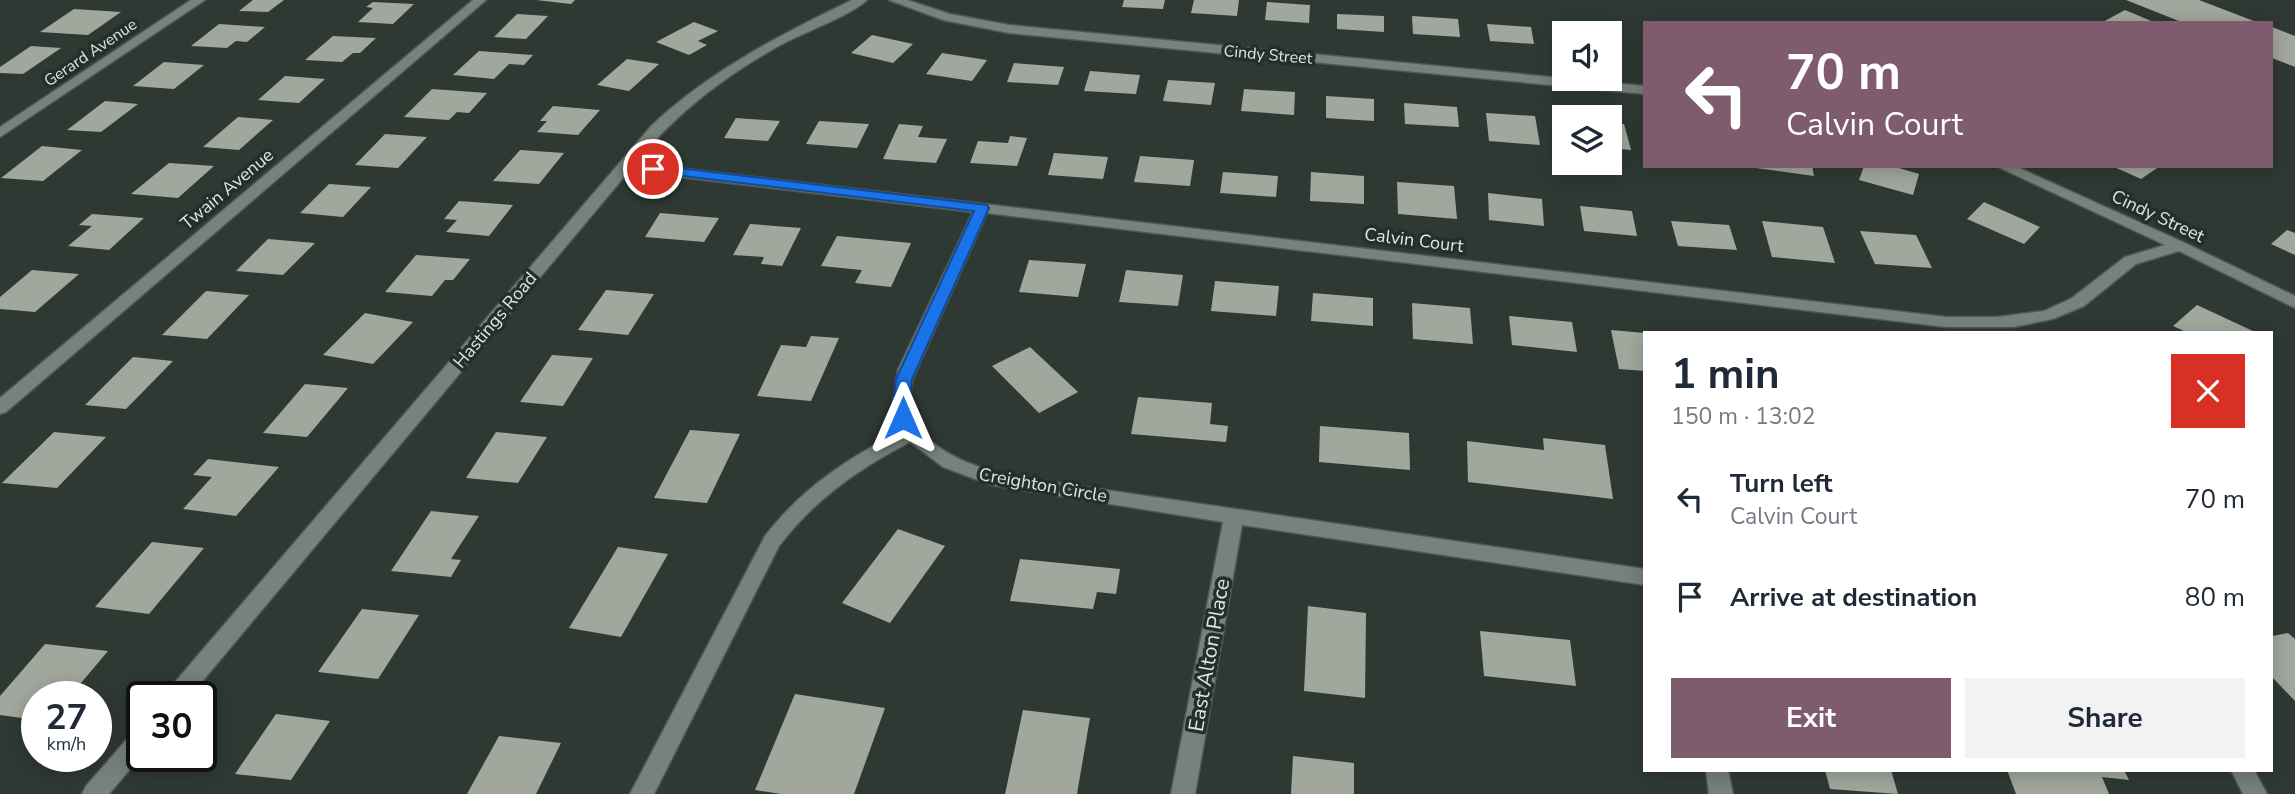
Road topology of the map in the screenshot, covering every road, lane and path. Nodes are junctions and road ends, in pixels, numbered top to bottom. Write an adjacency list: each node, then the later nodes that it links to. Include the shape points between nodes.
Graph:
1 (199, 0): 6 (street, Gerard Avenue)
2 (480, 0): 12 (street, Twain Avenue)
3 (861, 0): 7 (street, Hastings Road, via 766,47 707,85 678,107)
4 (895, 0): 5 (street, Cindy Street, via 947,17 1009,29)
5 (1643, 90)
6 (0, 132)
7 (626, 166): 9 (street, Calvin Court); 16 (street, Hastings Road)
8 (2007, 168): 10 (street, Cindy Street)
9 (982, 208): 10 (street, Calvin Court, via 1981,323 2051,314 2077,303 2138,257); 13 (street, via 904,379 903,418)
10 (2180, 246): 11 (street, Cindy Street)
11 (2295, 303)
12 (0, 408)
13 (912, 433): 14 (street, Creighton Circle, via 941,458 984,478); 21 (street, via 845,468 792,513 772,541)
14 (1234, 516): 15 (street, Creighton Circle); 22 (street, East Alton Place)
15 (1643, 577)
16 (190, 681)
17 (126, 757): 20 (street)
18 (1717, 772): 23 (street)
19 (2243, 772): 24 (street)
20 (94, 794)
21 (642, 794)
22 (1183, 794)
23 (1721, 794)
24 (2255, 794)

